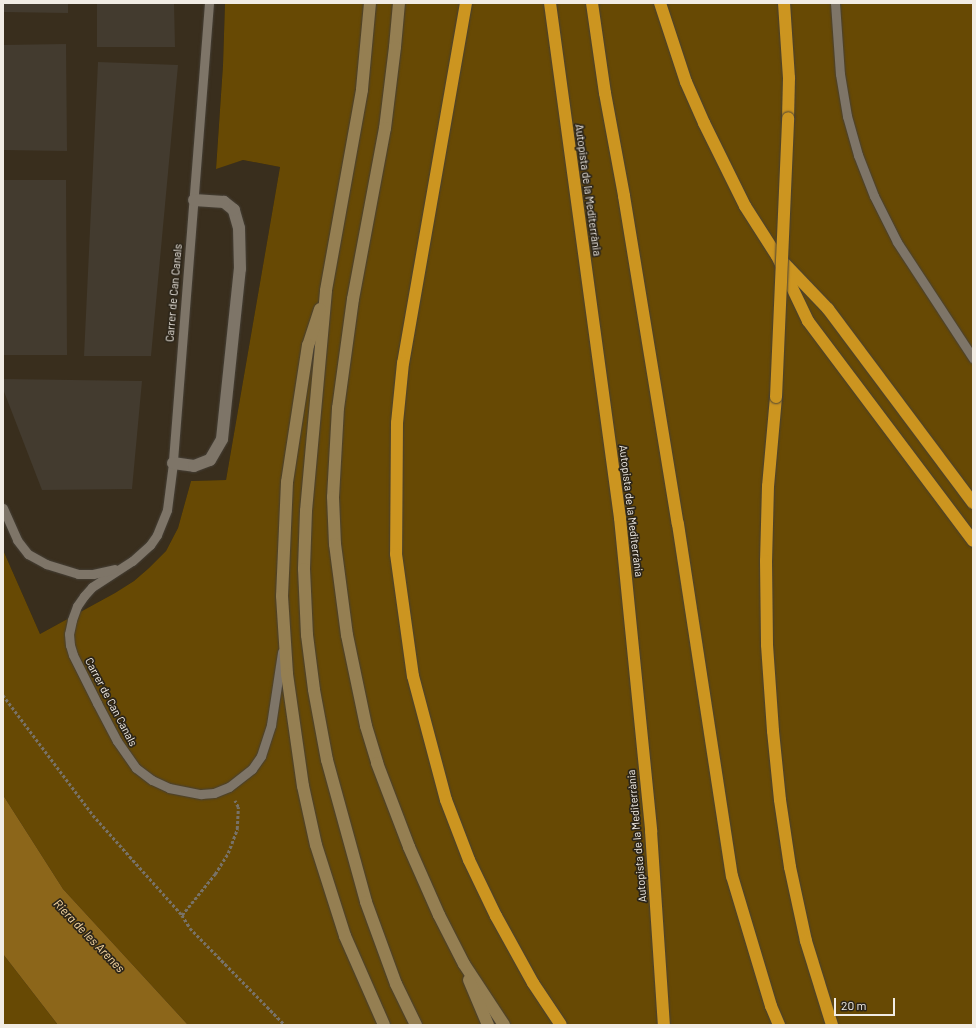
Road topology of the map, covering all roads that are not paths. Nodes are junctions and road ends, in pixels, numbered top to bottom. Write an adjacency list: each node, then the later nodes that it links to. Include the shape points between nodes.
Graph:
1 (209, 3): 10 (lane, Carrer de Can Canals)
2 (370, 3): 12 (main road, via 362,90)
3 (398, 3): 20 (main road, via 386,121 353,299 338,408 333,496 335,544 347,636 366,726 377,763 414,858)
4 (466, 3): 26 (highway, via 403,363 397,423 396,554 412,676 446,800 469,860 496,916)
5 (550, 3): 21 (highway, Autopista de la Mediterrània, via 621,525 651,831)
6 (592, 3): 27 (highway, via 678,524 732,876)
7 (660, 3): 11 (highway, via 681,67 704,123 745,206)
8 (784, 3): 28 (highway, bridge, via 789,78 788,118 776,397 768,486 767,645 780,800 790,867 806,941)
9 (835, 3): 13 (lane, via 840,74 847,116 858,155 874,196 897,242)
10 (194, 200): 14 (lane, Carrer de Can Canals); 14 (street, via 224,202 234,210 239,228 240,269 222,439 210,460 194,466)
11 (777, 256): 15 (highway, via 828,309); 17 (highway, via 808,321)
12 (326, 291): 19 (main road, via 308,345 287,482 282,596); 23 (main road, via 306,518 304,569 307,635 327,760 366,902 385,957)
13 (973, 358)
14 (173, 463): 18 (lane, Carrer de Can Canals, via 167,510 157,535 142,553)
15 (973, 503)
16 (3, 508): 18 (lane, Carrer de Can Canals, via 17,540 28,554 46,564 78,574 93,574)
17 (973, 541)
18 (122, 567): 19 (lane, Carrer de Can Canals, via 92,587 77,606 69,634 70,645 78,666 117,741 136,768 169,788 201,794 214,792 229,787 252,769 261,756 271,725)
19 (284, 637): 22 (main road, via 302,786 316,845 345,936)
20 (464, 964): 24 (main road, via 475,998); 25 (main road)
21 (664, 1024)
22 (384, 1025)
23 (416, 1025)
24 (488, 1025)
25 (504, 1025)
26 (561, 1025)
27 (779, 1025)
28 (832, 1025)

